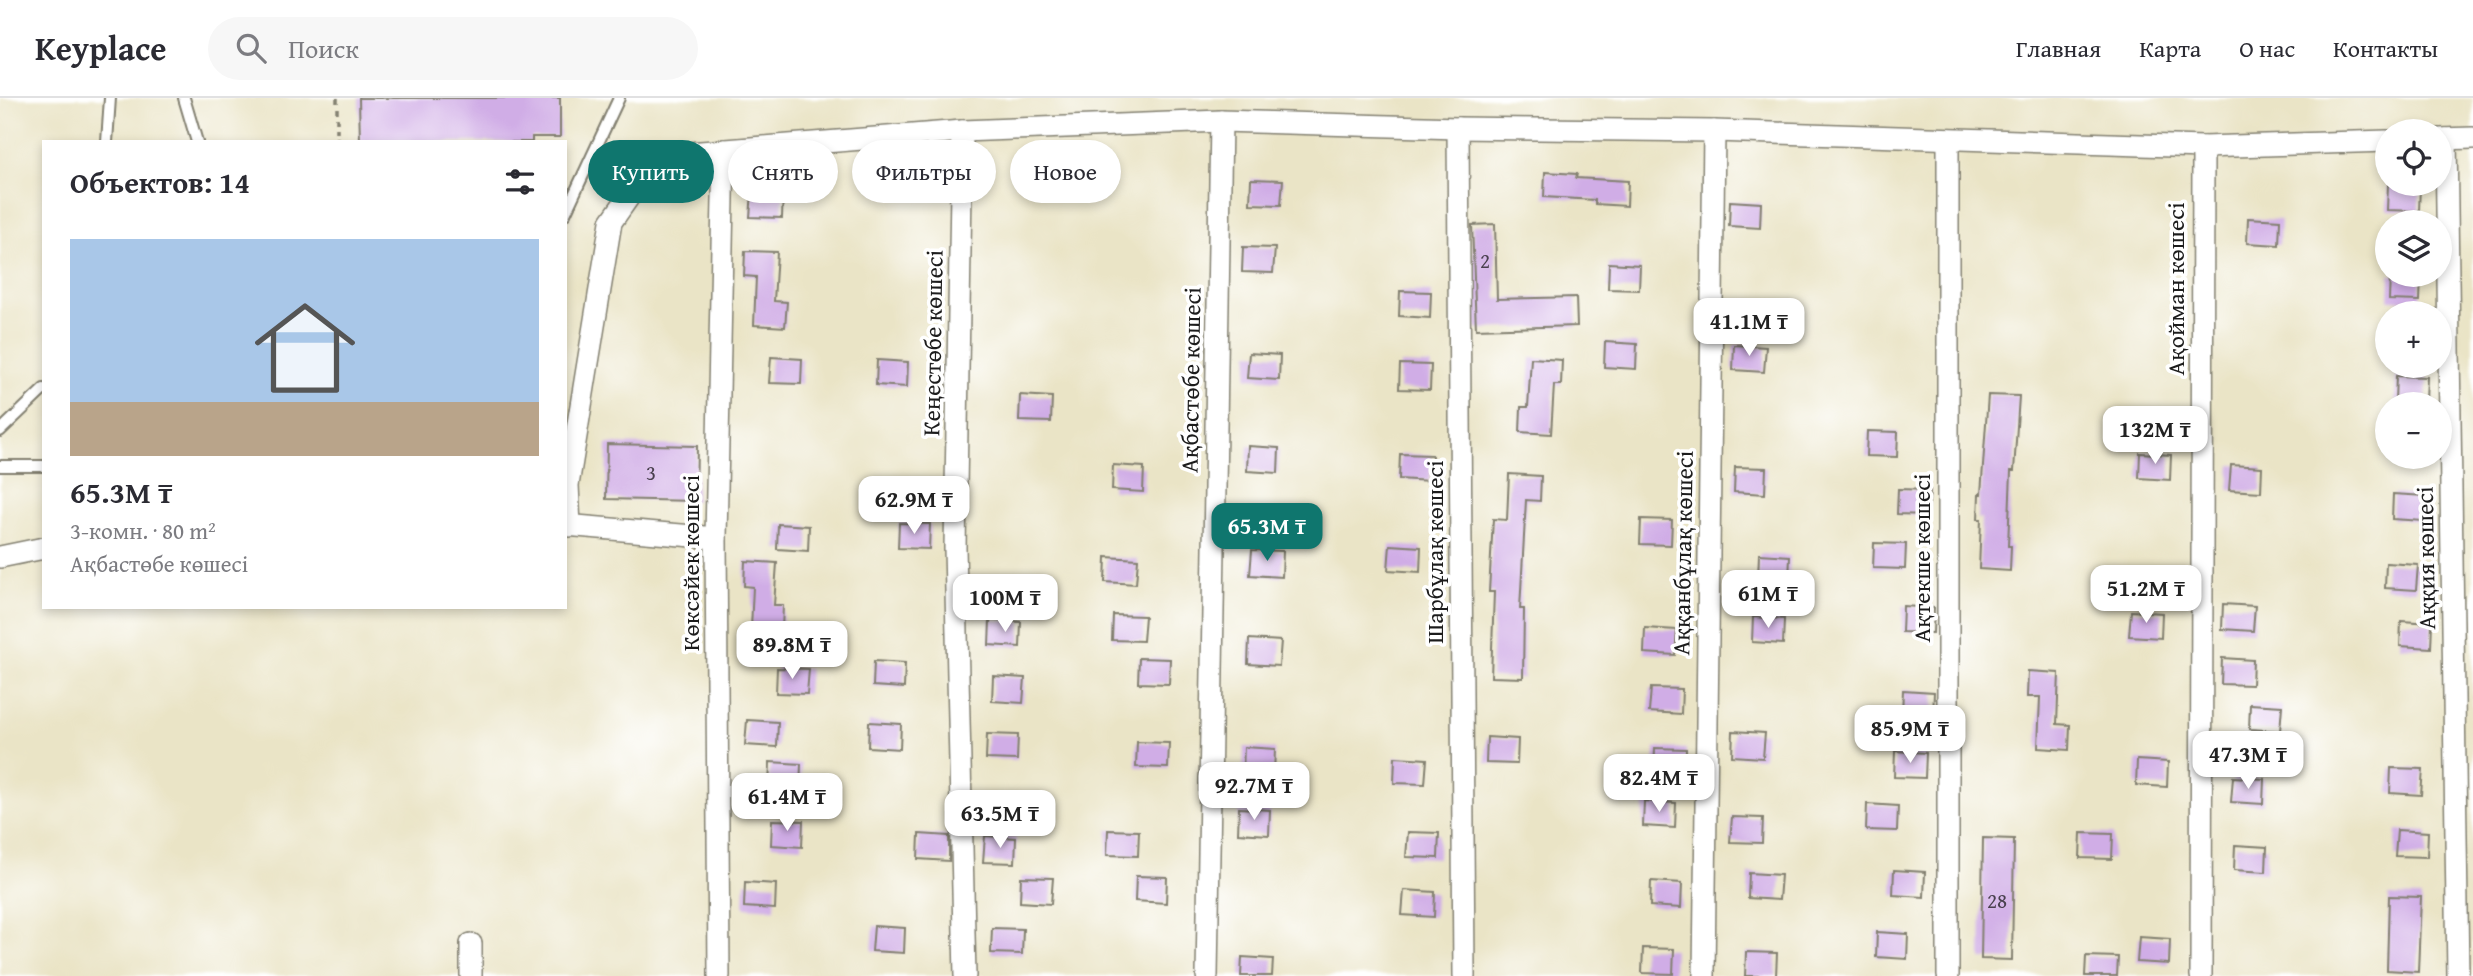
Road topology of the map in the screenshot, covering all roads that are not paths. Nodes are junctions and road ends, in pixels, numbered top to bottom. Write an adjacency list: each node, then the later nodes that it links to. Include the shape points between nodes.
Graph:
1 (110, 98): 11 (lane)
2 (184, 98): 12 (lane)
3 (619, 98): 17 (lane)
4 (1221, 121): 5 (street); 6 (street); 30 (street, Ақбастөбе көшесі)
5 (1458, 128): 7 (street); 31 (street, Шарбұлақ көшесі)
6 (962, 131): 15 (street); 29 (street, Кеңестөбе көшесі, via 955,548)
7 (1714, 131): 9 (street); 32 (street, Аққанбұлақ көшесі)
8 (2473, 138): 10 (street)
9 (1948, 139): 14 (street); 33 (street, Ақтекше көшесі)
10 (2452, 139)
11 (107, 140)
12 (196, 140)
13 (2375, 141): 14 (street)
14 (2203, 147): 34 (street, Ақойман көшесі)
15 (723, 150): 22 (street, via 688,153 639,182 611,222 568,485); 23 (street, Көксәйек көшесі)
16 (2444, 196): 35 (street, Аққия көшесі)
17 (567, 210)
18 (42, 391): 19 (lane)
19 (0, 430)
20 (0, 466): 21 (lane)
21 (42, 466)
22 (568, 526): 23 (street)
23 (716, 538): 28 (street, Көксәйек көшесі)
24 (42, 548): 25 (street)
25 (0, 557)
26 (471, 944): 27 (street)
27 (471, 976)
28 (719, 976)
29 (965, 976)
30 (1208, 976)
31 (1464, 976)
32 (1704, 976)
33 (1948, 976)
34 (2201, 976)
35 (2458, 976)

